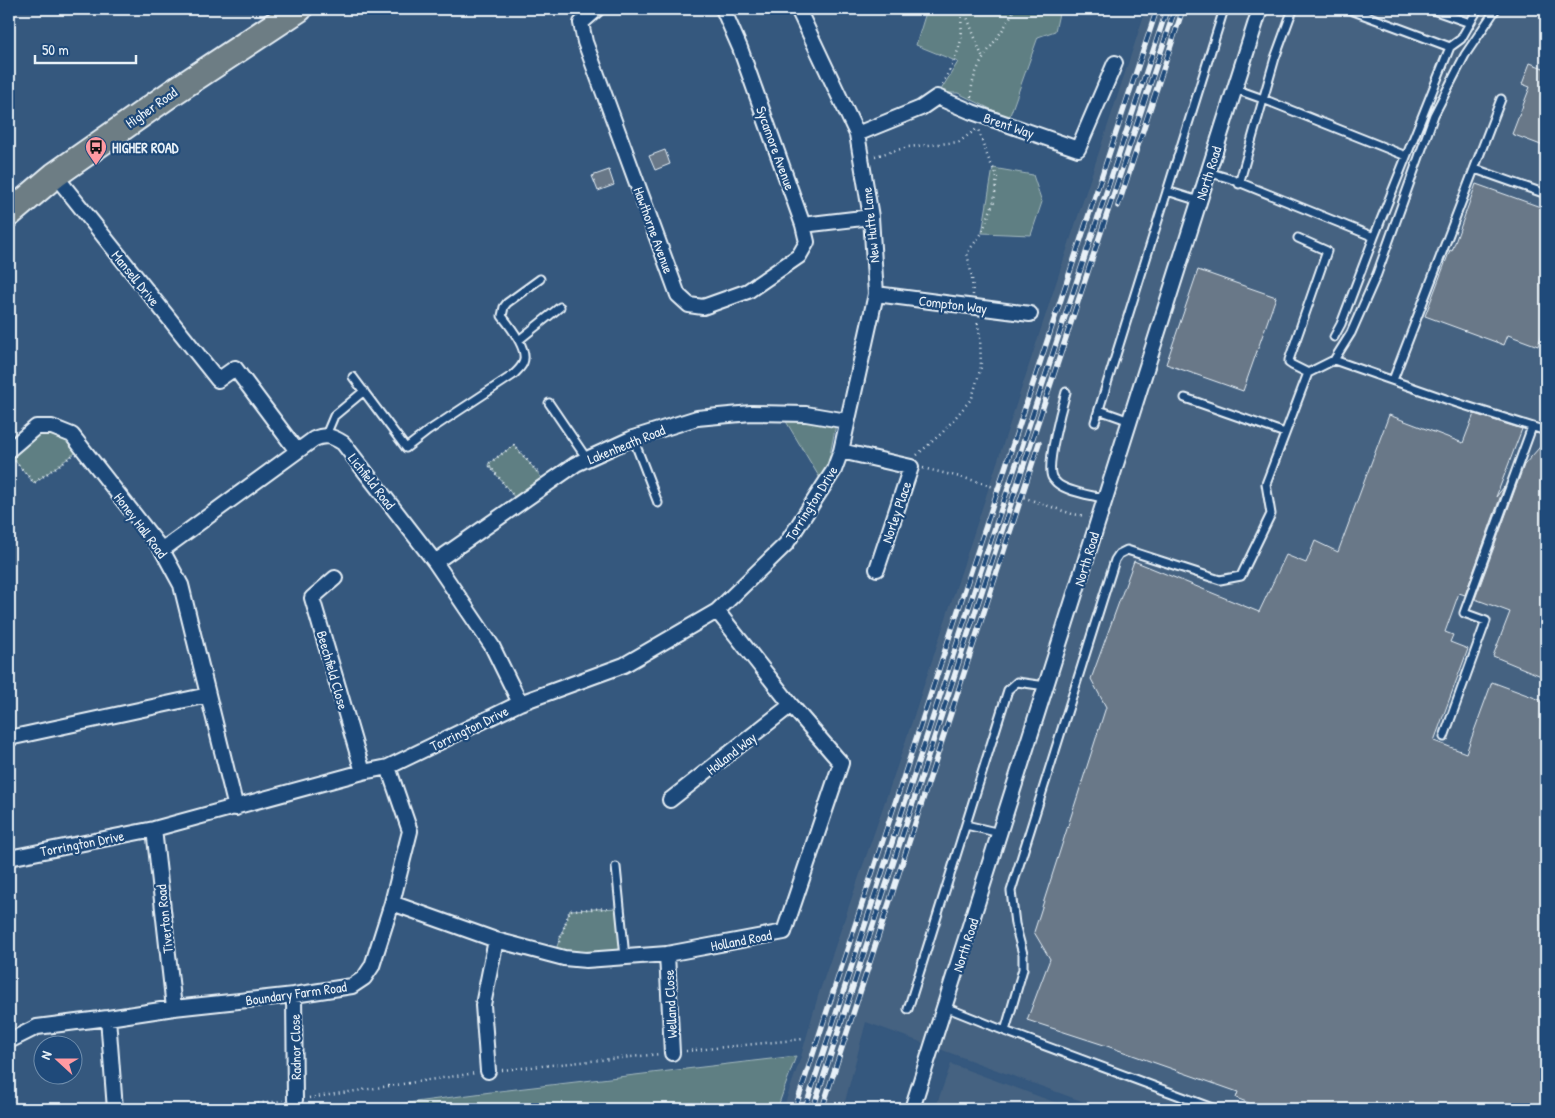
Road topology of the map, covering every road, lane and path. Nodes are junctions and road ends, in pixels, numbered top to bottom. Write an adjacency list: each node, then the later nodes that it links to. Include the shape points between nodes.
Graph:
1 (299, 9): 29 (highway, Higher Road)
2 (596, 9): 36 (street, Hawthorne Avenue, via 581,23 585,42 678,294 690,305 703,307 748,291 799,256 807,242)
3 (723, 9): 36 (street, Sycamore Avenue)
4 (798, 9): 24 (street, New Hutte Lane)
5 (964, 9): 16 (path); 19 (path, via 958,49)
6 (1014, 9): 16 (path)
7 (1224, 9): 31 (lane)
8 (1260, 9): 18 (street, North Road)
9 (1294, 9): 20 (lane)
10 (1348, 9): 15 (lane)
11 (1430, 9): 14 (lane)
12 (1478, 9): 14 (lane)
13 (1496, 9): 46 (lane, via 1465,55 1434,114 1376,274 1351,333)
14 (1470, 23): 15 (lane, via 1461,39)
15 (1450, 47): 25 (lane)
16 (983, 59): 22 (path, via 974,72)
17 (1115, 63): 22 (street, Brent Way, via 1078,149)
18 (1235, 89): 20 (lane); 28 (street, North Road)
19 (937, 97): 22 (street, Brent Way); 24 (street, via 921,108)
20 (1263, 99): 25 (lane); 30 (lane)
21 (1501, 99): 27 (lane)
22 (972, 112): 23 (path)
23 (978, 128): 26 (path, via 959,142 908,147); 41 (path, via 997,176 994,201 982,233 967,253)
24 (857, 134): 26 (street, New Hutte Lane)
25 (1406, 156): 37 (lane)
26 (861, 160): 35 (street, New Hutte Lane)
27 (1475, 169): 32 (lane); 49 (lane)
28 (1208, 172): 30 (lane); 33 (street, North Road)
29 (55, 175): 34 (highway, Higher Road); 64 (street, Mansell Drive, via 218,380 235,368)
30 (1239, 184): 37 (lane)
31 (1167, 191): 33 (lane); 54 (lane)
32 (1546, 194)
33 (1199, 201): 56 (street, North Road)
34 (9, 214)
35 (871, 217): 36 (street); 40 (street, New Hutte Lane)
36 (803, 224)
37 (1374, 237): 44 (lane)
38 (1298, 238): 47 (lane, via 1327,251 1289,360)
39 (540, 279): 45 (lane, via 504,307 502,316)
40 (876, 294): 41 (street, Compton Way); 55 (street, New Hutte Lane)
41 (974, 306): 43 (street, Compton Way); 68 (path, via 981,366 972,398 943,432 914,457)
42 (560, 307): 45 (lane)
43 (1030, 314)
44 (1334, 337)
45 (519, 340): 50 (lane, via 524,361 513,375 406,448)
46 (1334, 360): 47 (lane); 49 (lane)
47 (1308, 373): 60 (lane)
48 (354, 377): 50 (lane)
49 (1394, 380): 58 (lane)
50 (364, 391): 61 (lane, via 334,416)
51 (1066, 392): 70 (lane, via 1050,468 1052,476 1058,484)
52 (1185, 398): 60 (lane)
53 (549, 403): 67 (lane)
54 (1099, 410): 56 (lane); 57 (lane)
55 (847, 421): 62 (street, Lakenheath Road, via 806,414 751,413 697,418); 65 (street, New Hutte Lane)
56 (1130, 421): 70 (street, North Road)
57 (1095, 422)
58 (1532, 427): 59 (lane); 83 (lane, via 1464,613 1486,621)
59 (1546, 431)
60 (1285, 433): 105 (lane, via 1266,484 1271,514 1241,576 1220,580 1127,550 1115,560 1011,891 1023,968)
61 (326, 435): 64 (street); 75 (street, Lichfield Road, via 342,443)
62 (633, 438): 67 (street, Lakenheath Road); 71 (lane)
63 (82, 448): 66 (street, Honey Hall Road, via 72,435 52,427 36,427); 66 (path, via 34,483); 74 (street, Honey Hall Road)
64 (297, 451): 74 (street)
65 (841, 451): 68 (street, Norley Place); 78 (street, Torrington Drive, via 834,470 786,544)
66 (12, 455)
67 (587, 460): 69 (street, Lakenheath Road)
68 (911, 467): 73 (path, via 976,481); 76 (street, Norley Place)
69 (547, 484): 72 (street, Lakenheath Road); 72 (path, via 514,445 488,464)
70 (1105, 499): 79 (street, North Road)
71 (658, 503)
72 (519, 504): 75 (street, Lakenheath Road)
73 (1072, 514)
74 (162, 550): 80 (street, Honey Hall Road, via 181,585)
75 (435, 562): 81 (street, Lichfield Road, via 492,646)
76 (877, 569)
77 (335, 578): 86 (street, Beechfield Close, via 312,598)
78 (717, 611): 81 (street, Torrington Drive, via 624,666); 82 (street, Holland Road)
79 (1046, 686): 89 (lane, via 1017,682 1008,690); 91 (street, North Road)
80 (208, 695): 84 (street); 88 (street, Honey Hall Road)
81 (520, 703): 85 (street, Torrington Drive)
82 (791, 705): 87 (street, Holland Way); 97 (street, Holland Road, via 841,763 784,932)
83 (1444, 737)
84 (9, 738)
85 (388, 767): 86 (street, Torrington Drive); 94 (street, Boundary Farm Road, via 410,831)
86 (363, 772): 88 (street, Torrington Drive)
87 (670, 800)
88 (236, 808): 90 (street, Torrington Drive)
89 (966, 825): 91 (lane); 103 (lane)
90 (154, 829): 92 (street, Torrington Drive); 102 (street, Tiverton Road)
91 (1000, 833): 101 (street, North Road)
92 (9, 858)
93 (616, 867): 95 (lane)
94 (392, 903): 96 (street, Holland Road); 100 (street, Boundary Farm Road, via 372,966 364,978 352,986)
95 (620, 908): 98 (path, via 570,910); 99 (lane)
96 (496, 940): 98 (street, Holland Road); 108 (street, via 484,1005)
97 (667, 954): 99 (street, Holland Road); 107 (street, Welland Close)
98 (554, 955): 99 (street, Holland Road, via 586,960)
99 (625, 957)
100 (294, 995): 102 (street, Boundary Farm Road); 109 (street, Radnor Close)
101 (945, 1006): 105 (lane); 111 (street, North Road)
102 (174, 1008): 104 (street, Boundary Farm Road)
103 (908, 1009)
104 (108, 1018): 106 (street, Boundary Farm Road, via 37,1027); 110 (street)
105 (1005, 1031): 112 (lane)
106 (9, 1041)
107 (672, 1053)
108 (488, 1071)
109 (295, 1100)
110 (115, 1109)
111 (912, 1109)
112 (1215, 1109)

